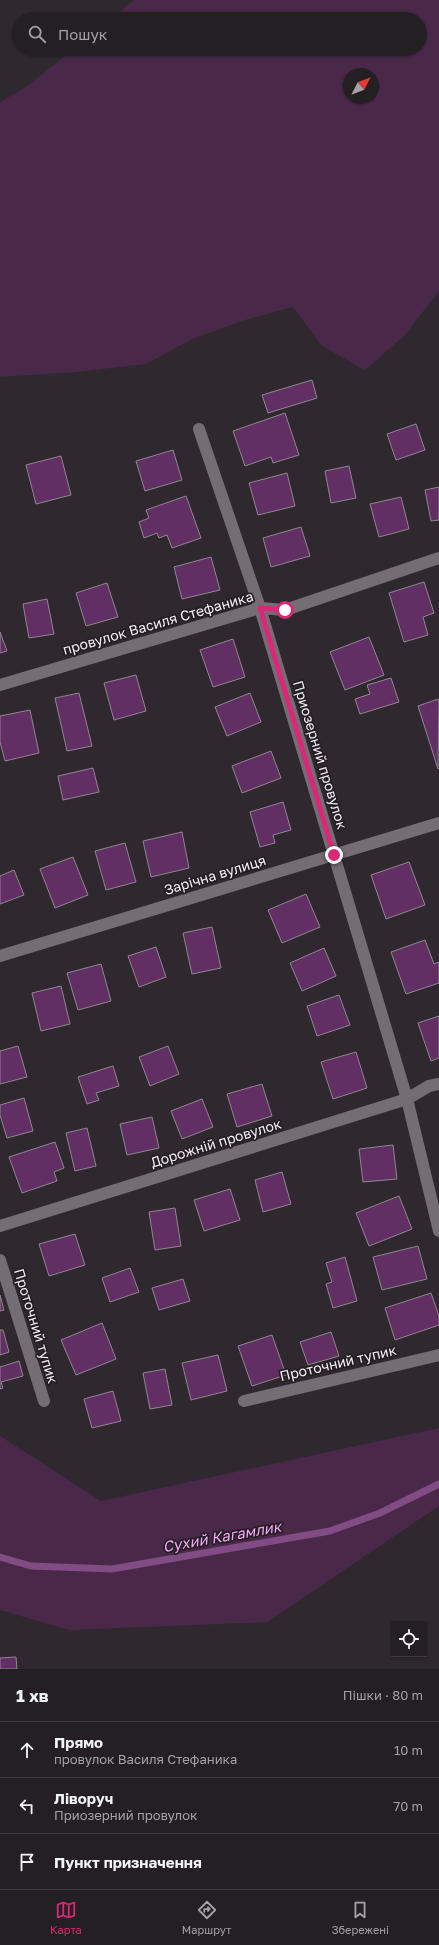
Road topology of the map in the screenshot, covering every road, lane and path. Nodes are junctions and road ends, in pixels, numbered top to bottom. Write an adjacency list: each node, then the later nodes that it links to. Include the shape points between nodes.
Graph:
1 (199, 429): 3 (street, Приозерний провулок)
2 (439, 558): 3 (street, провулок Василя Стефаника, via 285,610)
3 (260, 608): 4 (street, провулок Василя Стефаника); 6 (street, Приозерний провулок)
4 (0, 685)
5 (439, 823): 6 (street, Зарічна вулиця)
6 (334, 855): 7 (street, Зарічна вулиця); 9 (street, Приозерний провулок)
7 (0, 956)
8 (439, 1084): 9 (street, Дорожній провулок, via 429,1086)
9 (406, 1099): 10 (street, Дорожній провулок); 11 (street, Приозерний провулок)
10 (0, 1226)
11 (439, 1231)
12 (0, 1260): 15 (street, Проточний тупик)
13 (439, 1355): 14 (street, Проточний тупик)
14 (244, 1400)
15 (44, 1401)

